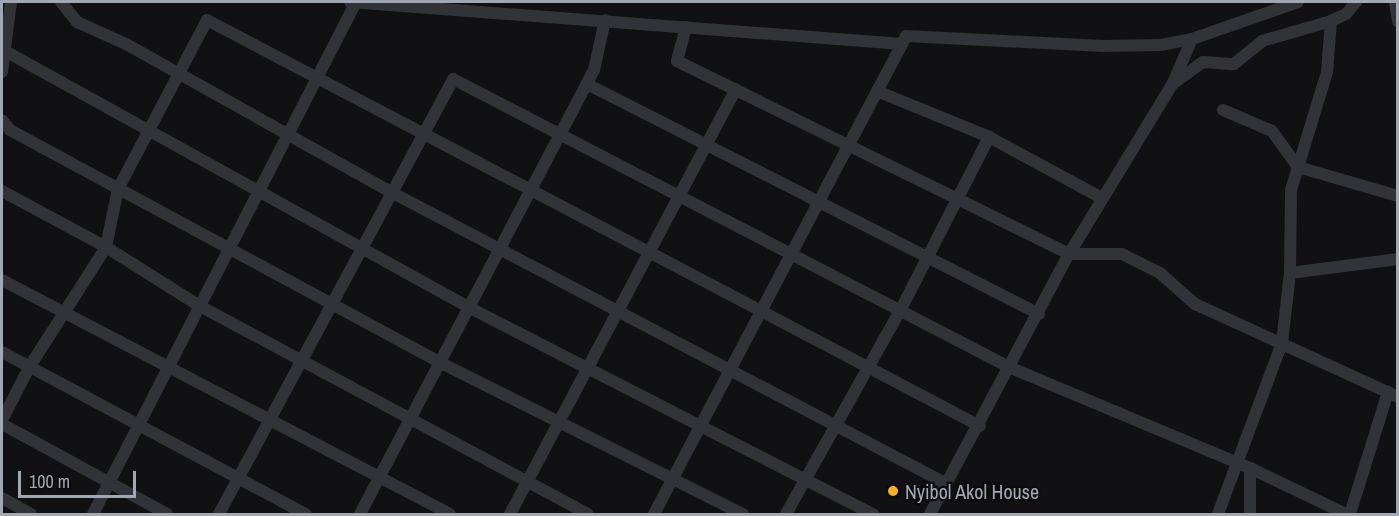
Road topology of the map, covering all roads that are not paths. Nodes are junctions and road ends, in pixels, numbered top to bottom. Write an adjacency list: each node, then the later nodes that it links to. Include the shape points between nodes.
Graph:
1 (11, 2): 14 (street)
2 (61, 2): 16 (street, via 77,22)
3 (350, 2): 4 (street)
4 (356, 2): 8 (street); 17 (street)
5 (1298, 2): 12 (street)
6 (1356, 2): 9 (street, via 1346,14)
7 (1395, 2): 10 (street)
8 (605, 20): 11 (street); 19 (street, via 601,53)
9 (1331, 21): 18 (street, via 1262,41 1234,64 1203,62); 31 (street, via 1327,72)
10 (1398, 21)
11 (686, 27): 13 (street); 20 (street, via 676,61)
12 (1192, 39): 13 (street, via 1161,45 1103,46 906,36); 18 (street)
13 (902, 44): 21 (street)
14 (5, 51): 15 (street); 24 (street)
15 (2, 72)
16 (178, 74): 17 (street, via 207,20); 24 (street); 25 (street)
17 (317, 75): 25 (street); 26 (street)
18 (1173, 83): 38 (street)
19 (587, 84): 27 (street); 29 (street)
20 (736, 89): 29 (street); 30 (street)
21 (878, 91): 28 (street); 30 (street)
22 (1223, 110): 31 (street, via 1272,131)
23 (2, 120): 32 (street, via 10,130)
24 (148, 130): 32 (street); 33 (street)
25 (285, 134): 33 (street); 35 (street)
26 (423, 134): 27 (street, via 453,79); 35 (street); 36 (street)
27 (561, 136): 36 (street); 40 (street)
28 (989, 137): 38 (street); 39 (street)
29 (710, 144): 40 (street); 41 (street)
30 (850, 144): 39 (street); 41 (street)
31 (1298, 167): 37 (street); 51 (street, via 1291,190)
32 (118, 189): 42 (street); 43 (street)
33 (257, 190): 43 (street); 45 (street)
34 (2, 191): 42 (street)
35 (392, 192): 44 (street); 45 (street)
36 (531, 193): 44 (street); 48 (street)
37 (1398, 196)
38 (1102, 198): 46 (street)
39 (958, 199): 46 (street); 49 (street)
40 (680, 200): 47 (street); 48 (street)
41 (818, 201): 47 (street); 49 (street)
42 (106, 246): 54 (street); 56 (street)
43 (228, 247): 53 (street); 54 (street)
44 (501, 247): 55 (street); 57 (street)
45 (362, 248): 53 (street); 55 (street)
46 (1069, 254): 60 (street); 61 (street, via 1122,254 1160,273 1195,304)
47 (789, 255): 58 (street); 59 (street)
48 (650, 256): 57 (street); 58 (street)
49 (928, 258): 59 (street); 60 (street)
50 (1398, 259): 51 (street)
51 (1290, 273): 61 (street)
52 (2, 280): 56 (street)
53 (332, 303): 63 (street); 64 (street)
54 (198, 305): 63 (street); 67 (street)
55 (470, 308): 64 (street); 69 (street)
56 (66, 311): 65 (street); 67 (street)
57 (619, 312): 66 (street); 69 (street)
58 (759, 312): 66 (street); 70 (street)
59 (899, 313): 68 (street); 70 (street)
60 (1039, 314): 68 (street)
61 (1282, 343): 71 (street); 80 (street)
62 (2, 352): 65 (street)
63 (302, 360): 72 (street); 73 (street)
64 (441, 363): 72 (street); 75 (street)
65 (30, 366): 74 (street); 78 (street)
66 (730, 367): 76 (street); 79 (street)
67 (166, 368): 73 (street); 78 (street)
68 (1011, 368): 77 (street); 80 (street)
69 (588, 369): 75 (street); 76 (street)
70 (867, 370): 77 (street); 79 (street)
71 (1393, 394): 105 (street)
72 (411, 420): 81 (street); 86 (street)
73 (269, 421): 81 (street); 83 (street)
74 (2, 422): 85 (street)
75 (558, 424): 82 (street); 86 (street)
76 (699, 426): 82 (street); 84 (street)
77 (980, 426): 87 (street)
78 (137, 427): 83 (street); 85 (street)
79 (835, 427): 84 (street); 87 (street)
80 (1245, 466): 103 (street); 104 (street); 105 (street)
81 (379, 478): 94 (street); 95 (street)
82 (673, 478): 98 (street); 99 (street)
83 (238, 479): 92 (street); 93 (street)
84 (805, 480): 100 (street); 101 (street)
85 (108, 483): 90 (street); 91 (street)
86 (526, 483): 96 (street); 97 (street)
87 (947, 484): 102 (street)
88 (2, 498): 89 (street)
89 (31, 514)
90 (93, 514)
91 (167, 514)
92 (219, 514)
93 (306, 514)
94 (360, 514)
95 (450, 514)
96 (510, 514)
97 (588, 514)
98 (654, 514)
99 (743, 514)
100 (786, 514)
101 (873, 514)
102 (930, 514)
103 (1218, 514)
104 (1250, 514)
105 (1348, 514)

